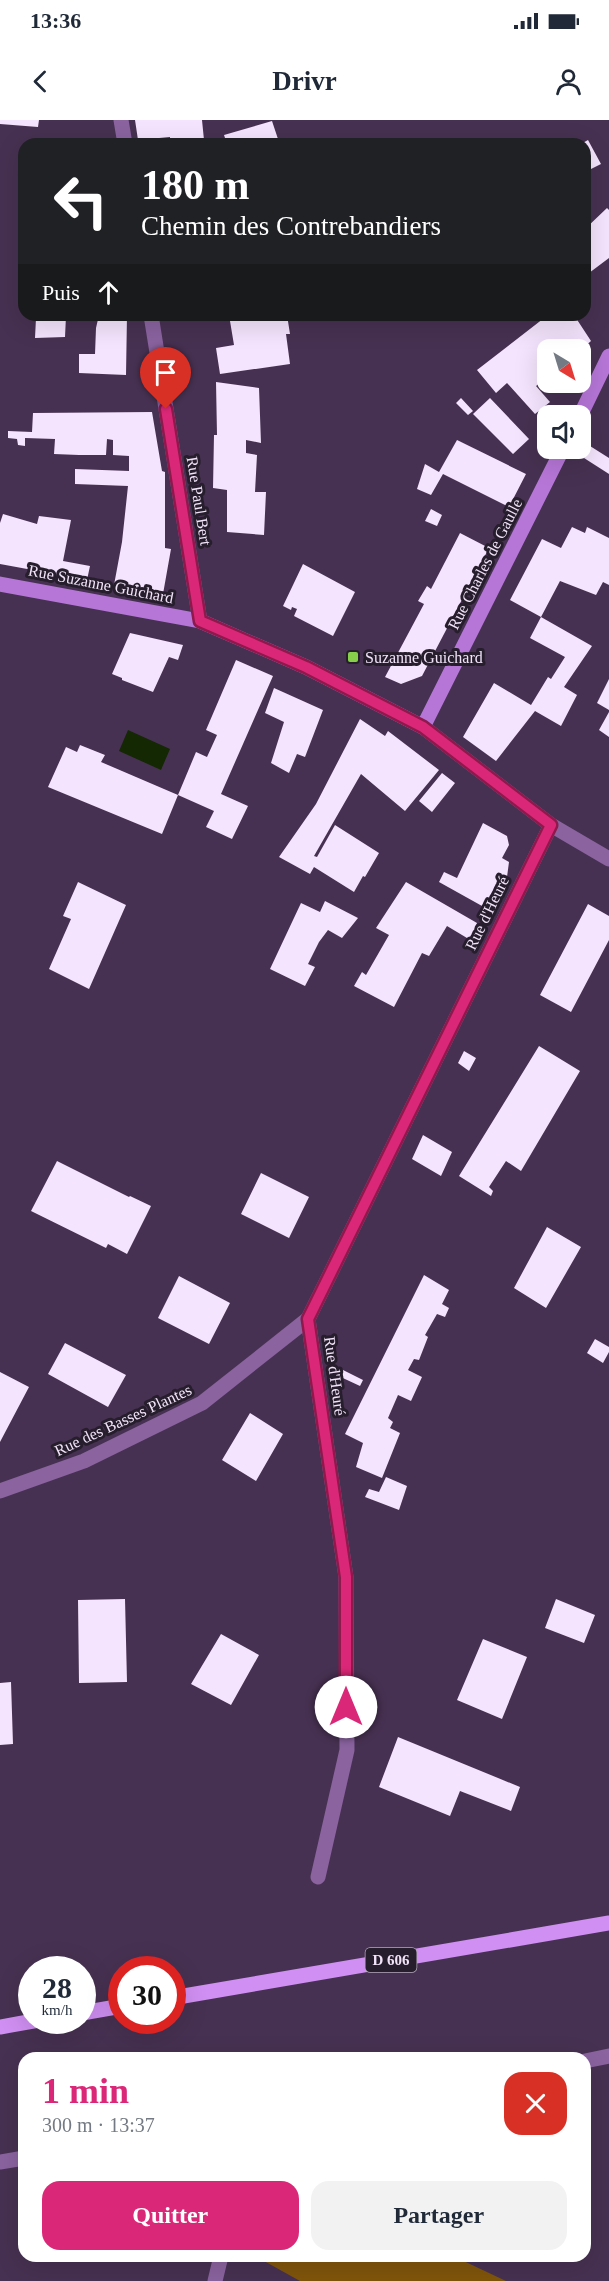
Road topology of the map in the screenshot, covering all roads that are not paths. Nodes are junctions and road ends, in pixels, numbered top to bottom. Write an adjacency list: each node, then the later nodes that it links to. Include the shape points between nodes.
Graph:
1 (122, 120): 2 (street)
2 (124, 138)
3 (152, 321): 8 (street, Rue Paul Bert)
4 (608, 360): 5 (street)
5 (586, 405)
6 (557, 459): 9 (street, Rue Charles de Gaulle)
7 (0, 584): 8 (street, Rue Suzanne Guichard)
8 (200, 621): 9 (street, Rue Suzanne Guichard, via 306,667)
9 (423, 727): 10 (street)
10 (551, 825): 11 (street); 12 (street, Rue d'Heuré)
11 (609, 859)
12 (308, 1319): 13 (street, Rue des Basses Plantes, via 202,1404 84,1461); 14 (street, Rue d'Heuré, via 346,1577 347,1750)
13 (0, 1491)
14 (318, 1877)
15 (609, 1923): 16 (main road, D 606)
16 (186, 1996)
17 (18, 2024): 18 (main road)
18 (0, 2027)
19 (609, 2056): 20 (street)
20 (591, 2060)
21 (18, 2159): 22 (street)
22 (0, 2162)
23 (220, 2262): 24 (street)
24 (215, 2281)

